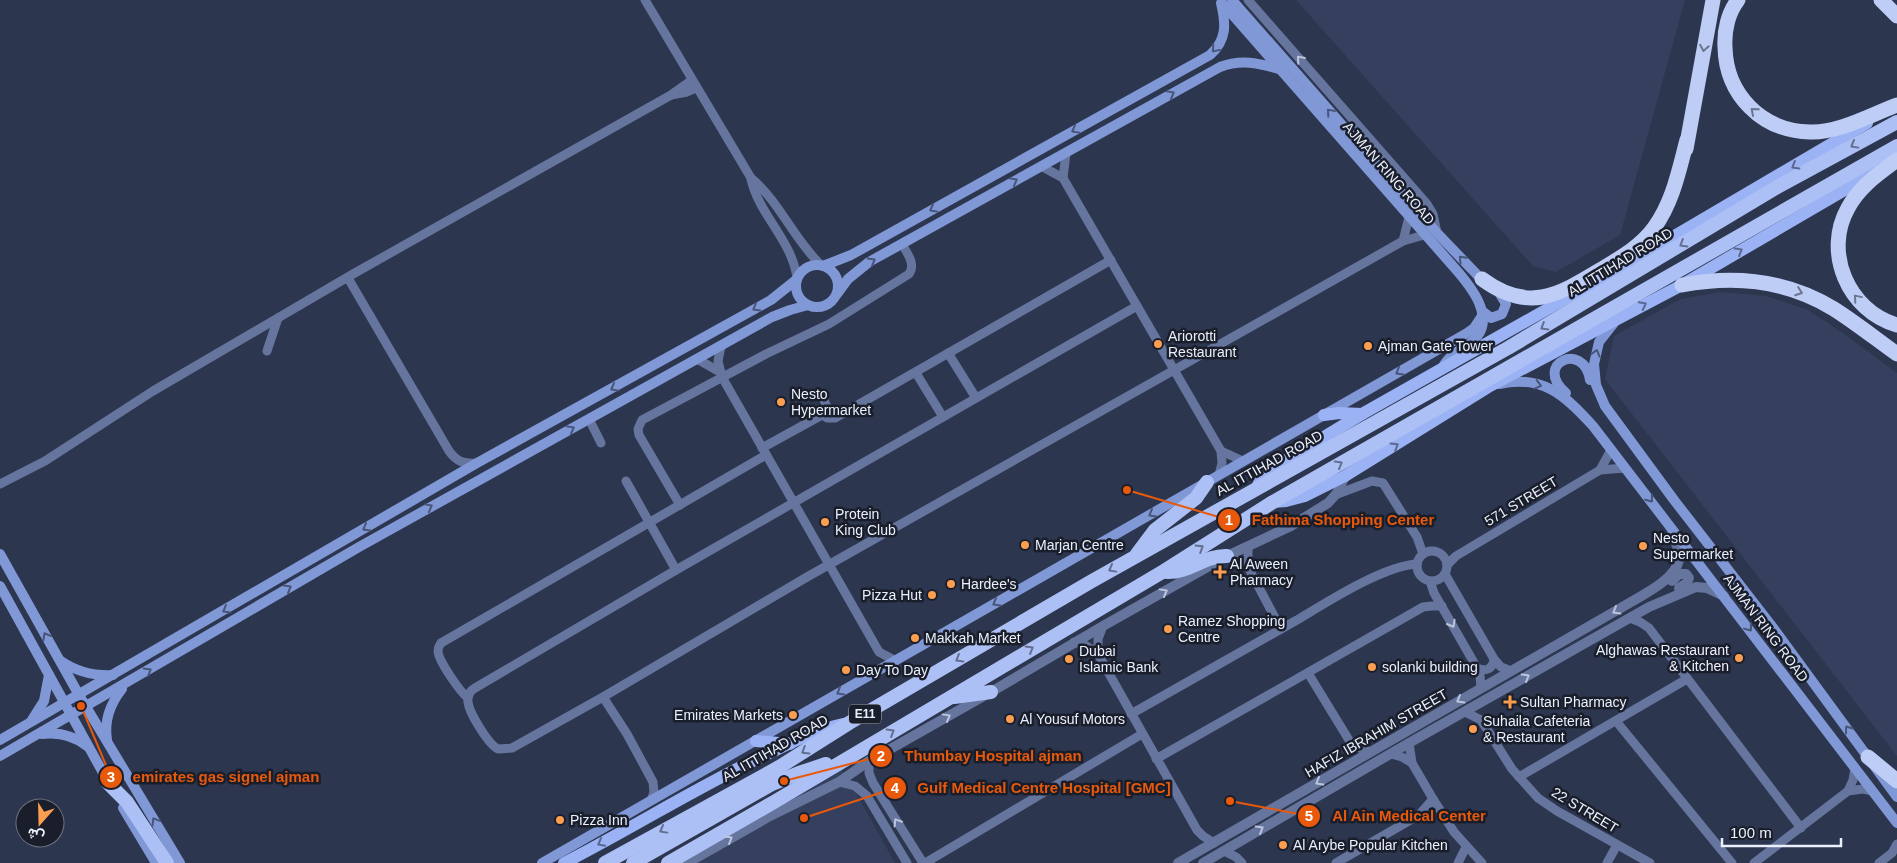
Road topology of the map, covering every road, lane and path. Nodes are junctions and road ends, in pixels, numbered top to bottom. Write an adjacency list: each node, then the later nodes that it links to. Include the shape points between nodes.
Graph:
1 (645, 0): 11 (street)
2 (1248, 0): 24 (street, one-way to 2, via 1427,204)
3 (1712, 0): 16 (highway, one-way to 16)
4 (1738, 0): 13 (highway, one-way to 4, via 1826,131 1812,132 1795,131 1754,113 1735,90 1725,56 1728,20)
5 (1881, 0): 9 (highway)
6 (1890, 0): 8 (highway)
7 (1224, 1): 10 (main road, AJMAN RING ROAD); 12 (main road, one-way to 12, via 1225,30 1214,51); 24 (main road, AJMAN RING ROAD, one-way to 7)
8 (1897, 10)
9 (1897, 16)
10 (1279, 69): 14 (main road, one-way to 10, via 1227,64 1249,62); 23 (main road, AJMAN RING ROAD)
11 (694, 84): 21 (street); 31 (street)
12 (1143, 93): 14 (main road, via 1142,105); 29 (main road, one-way to 29, via 838,262)
13 (1897, 105): 30 (main road, one-way to 30)
14 (1123, 121): 18 (main road)
15 (1897, 122): 76 (highway, AL ITTIHAD ROAD / E11, one-way to 76, via 1779,186 1508,348)
16 (1687, 140): 30 (highway, via 1681,185 1668,217 1647,246); 33 (highway, via 1665,209 1648,236 1628,254 1551,296 1514,296)
17 (1897, 146): 78 (highway, E11, one-way to 17)
18 (1066, 153): 20 (main road); 22 (street)
19 (1897, 160): 34 (main road, one-way to 19); 43 (highway, one-way to 19, via 1878,317 1856,297 1841,270 1837,246 1841,222 1860,190)
20 (1041, 166): 22 (street); 27 (main road, one-way to 20)
21 (751, 178): 29 (street, via 765,191 800,243); 32 (street, via 758,198 792,256)
22 (1063, 178): 28 (street)
23 (1409, 217): 25 (main road, AJMAN RING ROAD); 26 (street)
24 (1437, 233): 33 (main road, AJMAN RING ROAD, one-way to 24)
25 (1424, 235): 26 (street); 40 (main road, AJMAN RING ROAD, via 1478,297)
26 (1403, 241): 49 (street)
27 (902, 244): 35 (main road, one-way to 27, via 861,267); 52 (street, via 913,265 910,274 829,324)
28 (1111, 260): 39 (street); 46 (street)
29 (822, 265): 32 (main road, via 809,266); 35 (main road, via 835,274)
30 (1620, 268): 37 (main road)
31 (348, 278): 42 (street); 68 (street, via 449,451 464,464)
32 (797, 279): 38 (main road, via 798,295); 68 (main road, one-way to 68, via 772,300)
33 (1482, 279): 36 (main road, AJMAN RING ROAD)
34 (1682, 285): 41 (main road, one-way to 34); 47 (highway, one-way to 47, via 1707,280 1743,279 1788,288 1835,309)
35 (837, 294): 38 (main road, via 823,307)
36 (1500, 294): 37 (main road, AJMAN RING ROAD, via 1525,303); 40 (main road, via 1506,304 1502,314 1492,318)
37 (1565, 300): 50 (main road)
38 (808, 305): 44 (main road, via 772,317)
39 (1138, 306): 49 (street); 54 (street)
40 (1482, 314): 50 (main road, via 1481,326 1474,339 1448,359); 58 (main road, one-way to 58, via 1471,331)
41 (1619, 317): 53 (main road); 61 (main road, AJMAN RING ROAD, one-way to 41, via 1600,397 1594,378 1594,364 1600,342)
42 (278, 318): 45 (street); 75 (street, via 153,391 45,462)
43 (1897, 325)
44 (721, 346): 48 (main road); 52 (street, via 718,361)
45 (267, 350)
46 (948, 354): 51 (street); 54 (street)
47 (1897, 354)
48 (697, 359): 52 (street); 60 (main road)
49 (1174, 369): 64 (street); 89 (street)
50 (1442, 370): 56 (main road)
51 (916, 373): 57 (street, via 835,418); 59 (street)
52 (721, 374): 66 (street); 80 (street, via 644,418 638,426 639,436)
53 (1490, 386): 62 (main road, AJMAN RING ROAD, one-way to 62, via 1521,382 1547,387 1566,398); 72 (main road, one-way to 53)
54 (976, 398): 59 (street)
55 (824, 400): 57 (street, via 827,406)
56 (1362, 414): 58 (main road); 76 (main road, via 1268,471)
57 (822, 415): 66 (street)
58 (1324, 415): 67 (main road)
59 (943, 417): 79 (street)
60 (589, 419): 63 (street); 120 (main road, one-way to 60, via 358,547)
61 (1617, 424): 62 (main road, via 1596,399 1585,365 1574,359 1563,360 1555,370 1556,382); 149 (main road, AJMAN RING ROAD, one-way to 61)
62 (1593, 426): 65 (main road, AJMAN RING ROAD)
63 (601, 443)
64 (1220, 450): 67 (street); 71 (street, via 1222,463)
65 (1611, 450): 69 (main road, AJMAN RING ROAD); 70 (street)
66 (764, 452): 79 (street); 80 (street)
67 (1243, 461): 71 (main road)
68 (477, 463): 118 (main road, one-way to 118)
69 (1625, 468): 70 (street, 571 STREET); 82 (main road, AJMAN RING ROAD, one-way to 82)
70 (1600, 470): 90 (street, 571 STREET)
71 (1219, 475): 74 (main road)
72 (1346, 476): 77 (street); 78 (main road, via 1305,496)
73 (626, 480): 81 (street)
74 (1207, 482): 86 (highway, via 1192,503 1155,530); 112 (main road, one-way to 112)
75 (0, 484)
76 (1257, 488): 86 (highway, AL ITTIHAD ROAD / E11)
77 (1335, 496): 83 (street, via 1291,526); 85 (street, via 1372,481 1383,483 1417,537)
78 (1273, 502): 93 (highway, E11, one-way to 78)
79 (793, 503): 89 (street); 92 (street)
80 (680, 505): 81 (street)
81 (650, 523): 92 (street); 126 (street, via 441,643 438,655 457,687)
82 (1670, 526): 97 (street, HAFIZ IBRAHIM STREET, via 1679,552 1678,566 1668,578); 98 (main road, AJMAN RING ROAD)
83 (1248, 547): 87 (street); 91 (street)
84 (0, 554): 111 (main road, one-way to 84)
85 (1422, 554): 88 (street); 90 (street, via 1432,551 1440,554)
86 (1135, 556): 136 (highway, AL ITTIHAD ROAD / E11, one-way to 136)
87 (1227, 556): 91 (street); 93 (highway, via 1209,558 1178,571); 104 (street, one-way to 87)
88 (1417, 564): 94 (street, via 1421,577); 106 (street, via 1400,566 1380,575)
89 (828, 565): 108 (street); 124 (street)
90 (1445, 565): 94 (street, via 1438,580); 110 (street)
91 (1248, 568): 106 (street)
92 (676, 570): 126 (street, via 475,688)
93 (1164, 571): 125 (highway, E11, one-way to 93)
94 (1430, 581): 96 (street)
95 (0, 586): 117 (main road)
96 (1434, 593): 100 (street); 102 (street)
97 (1643, 594): 99 (street, via 1662,587 1678,574 1686,574 1687,583); 115 (street, HAFIZ IBRAHIM STREET, one-way to 115)
98 (1724, 596): 99 (street, HAFIZ IBRAHIM STREET, via 1696,587); 155 (main road, AJMAN RING ROAD, one-way to 155)
99 (1660, 601): 101 (street, HAFIZ IBRAHIM STREET)
100 (1442, 606): 102 (street); 113 (street, one-way to 113)
101 (1649, 607): 103 (street, HAFIZ IBRAHIM STREET); 105 (street)
102 (1423, 608): 116 (street)
103 (1630, 618): 105 (street); 127 (street, HAFIZ IBRAHIM STREET, one-way to 103)
104 (1102, 626): 107 (street); 109 (street)
105 (1649, 628): 119 (street)
106 (1281, 629): 131 (street)
107 (1074, 642): 109 (street); 122 (street)
108 (879, 652): 112 (street); 114 (street)
109 (1098, 654): 131 (street)
110 (1494, 659): 113 (street, via 1488,669); 115 (street)
111 (59, 660): 118 (main road, via 89,674); 123 (main road)
112 (896, 661): 114 (main road)
113 (1477, 668): 121 (street)
114 (877, 671): 141 (main road, one-way to 141)
115 (1511, 671): 121 (street, HAFIZ IBRAHIM STREET)
116 (1308, 673): 144 (street); 150 (street)
117 (49, 675): 128 (main road); 135 (main road, via 44,702)
118 (114, 675): 123 (main road)
119 (1687, 679): 134 (street); 174 (street)
120 (127, 683): 129 (main road); 140 (main road, via 108,713)
121 (1481, 688): 146 (street, HAFIZ IBRAHIM STREET, one-way to 146)
122 (991, 692): 125 (highway); 152 (street, one-way to 122)
123 (79, 695): 128 (main road); 129 (main road)
124 (603, 696): 126 (street, via 512,748 503,750 494,748 488,741); 158 (street)
125 (949, 697): 151 (highway, E11, one-way to 125)
126 (468, 698)
127 (1484, 701): 130 (street, HAFIZ IBRAHIM STREET); 133 (street)
128 (64, 704): 132 (main road); 135 (main road)
129 (86, 707): 132 (main road); 140 (main road)
130 (1465, 712): 133 (street, 22 STREET); 142 (street, HAFIZ IBRAHIM STREET)
131 (1131, 714): 137 (street)
132 (71, 716): 138 (main road); 145 (main road)
133 (1481, 720): 156 (street, 22 STREET)
134 (1616, 721): 156 (street); 204 (street)
135 (29, 724): 139 (main road)
136 (849, 724): 143 (main road); 192 (highway, AL ITTIHAD ROAD / E11, one-way to 192, via 781,766)
137 (1142, 734): 150 (street); 196 (street)
138 (36, 735): 145 (main road, via 62,734); 148 (main road)
139 (0, 740)
140 (107, 741): 189 (main road, one-way to 140)
141 (756, 741): 143 (main road); 161 (main road)
142 (1409, 743): 147 (street, HAFIZ IBRAHIM STREET); 153 (street)
143 (790, 744): 183 (main road, one-way to 183, via 710,782)
144 (1352, 745): 146 (street); 154 (street)
145 (89, 748): 160 (main road)
146 (1370, 752): 154 (street, HAFIZ IBRAHIM STREET)
147 (1391, 754): 153 (street); 176 (street, HAFIZ IBRAHIM STREET, one-way to 147)
148 (0, 756)
149 (1868, 757): 157 (highway); 165 (main road, AJMAN RING ROAD)
150 (1156, 759): 175 (street)
151 (841, 761): 169 (highway, E11); 184 (highway, via 772,784)
152 (869, 761): 159 (street); 164 (street, via 871,778)
153 (1412, 763): 166 (street)
154 (1350, 764): 177 (street, HAFIZ IBRAHIM STREET, one-way to 177)
155 (1855, 768): 162 (street); 163 (main road, AJMAN RING ROAD)
156 (1519, 777): 178 (street, 22 STREET, via 1544,803)
157 (1897, 781)
158 (653, 782): 161 (street); 167 (street)
159 (839, 782): 168 (street, via 859,789); 173 (street)
160 (108, 783): 187 (main road); 188 (highway, via 127,802)
161 (670, 790): 167 (main road)
162 (1848, 791): 163 (street); 174 (street)
163 (1873, 791): 172 (main road, AJMAN RING ROAD)
164 (880, 795): 168 (street, via 872,795); 196 (street, one-way to 164)
165 (1897, 797)
166 (1433, 799): 170 (street); 171 (street)
167 (651, 801): 190 (main road)
168 (870, 801): 195 (street)
169 (774, 802): 173 (highway); 193 (highway, E11)
170 (1441, 813): 171 (street); 179 (street)
171 (1419, 815): 199 (street)
172 (1897, 823)
173 (753, 825): 194 (street, one-way to 173)
174 (1801, 828): 205 (street)
175 (1196, 830): 177 (street); 182 (street, via 1198,843)
176 (1242, 840): 181 (street, HAFIZ IBRAHIM STREET); 185 (street)
177 (1214, 842): 182 (street, HAFIZ IBRAHIM STREET)
178 (1617, 845): 202 (street); 203 (street, 22 STREET)
179 (1466, 847): 186 (street); 200 (street)
180 (1895, 850): 206 (street)
181 (1224, 851): 185 (street); 198 (street, HAFIZ IBRAHIM STREET)
182 (1194, 854): 197 (street, HAFIZ IBRAHIM STREET)
183 (577, 859): 191 (main road)
184 (636, 861)
185 (1241, 861)
186 (1480, 861): 201 (street)
187 (156, 863)
188 (167, 863)
189 (180, 863)
190 (542, 863)
191 (564, 863)
192 (605, 863)
193 (668, 863)
194 (687, 863)
195 (907, 863)
196 (924, 863)
197 (1178, 863)
198 (1203, 863)
199 (1336, 863)
200 (1458, 863)
201 (1462, 863)
202 (1607, 863)
203 (1650, 863)
204 (1732, 863)
205 (1754, 863)
206 (1879, 863)

